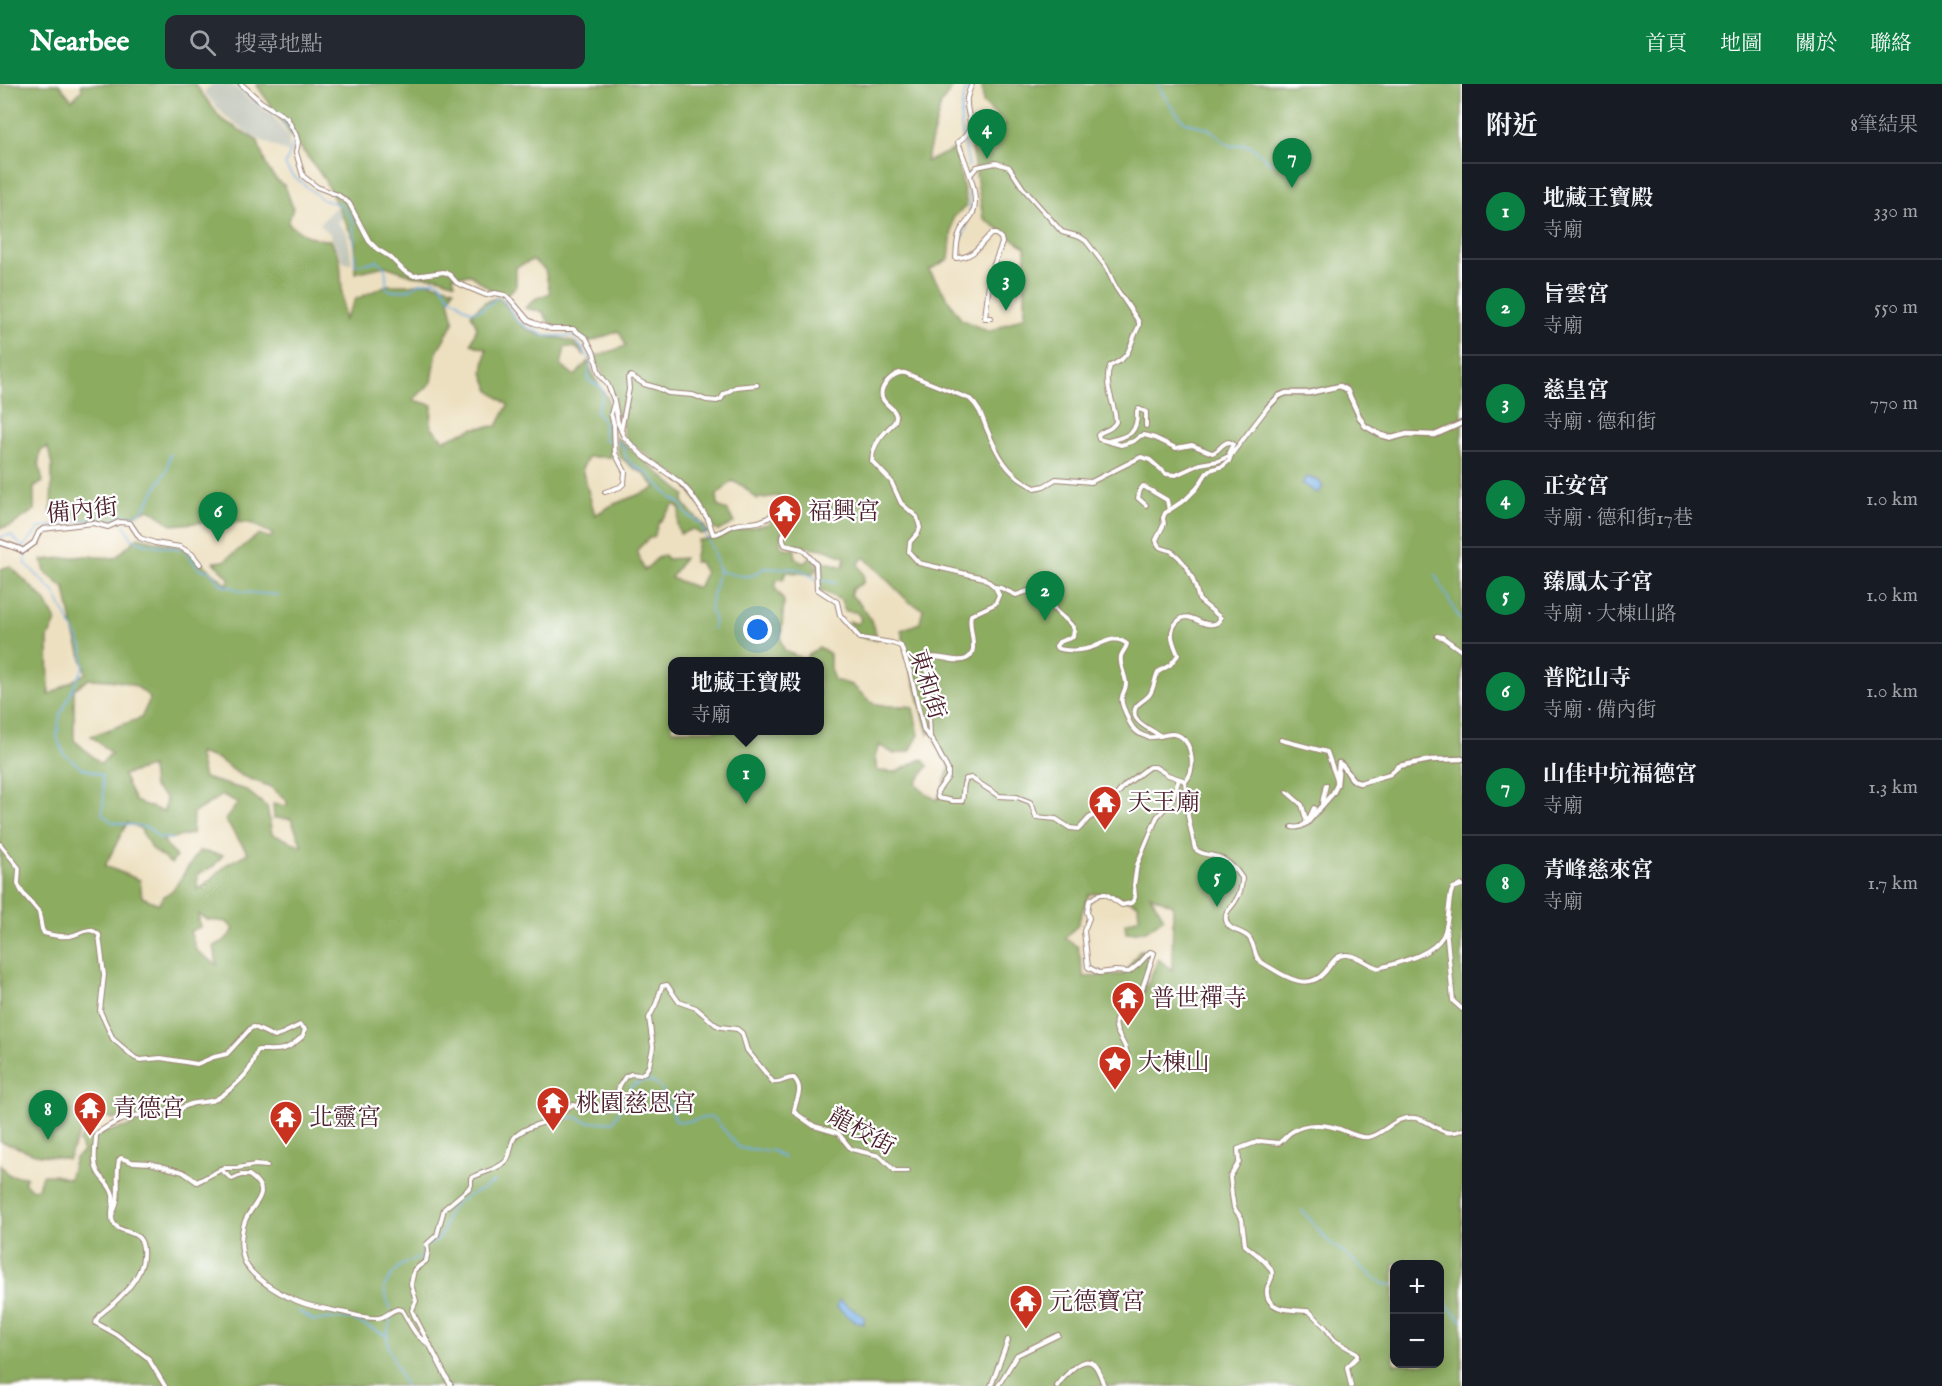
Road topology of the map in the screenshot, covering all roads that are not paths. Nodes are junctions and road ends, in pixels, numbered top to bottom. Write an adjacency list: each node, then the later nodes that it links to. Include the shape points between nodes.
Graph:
1 (240, 84): 6 (street, 東和街, via 287,118 298,142 296,152 303,176 349,202 377,249 414,276 450,275 457,283 486,295 505,295 534,324 579,332 591,344 599,374)
2 (972, 84): 3 (street, via 967,99 970,128 958,142)
3 (968, 172): 4 (street, via 974,211 958,236 956,258 972,255 991,234 1001,238 988,290 985,318); 11 (street, via 996,163 1014,172 1062,232 1086,241 1139,322 1125,358 1109,369 1107,385 1116,418 1114,426 1098,435)
4 (991, 318)
5 (757, 385): 10 (street, via 729,390 717,401 668,393 631,376)
6 (614, 402): 10 (street, 東和街); 13 (street, via 611,414 615,453 625,477 620,487)
7 (1268, 407): 8 (street, via 1286,393 1340,386 1347,390 1365,426 1382,435 1435,435); 12 (street)
8 (1462, 423)
9 (1146, 426): 11 (street, via 1148,414 1139,410 1133,432)
10 (621, 432): 22 (street, 東和街, via 643,456 691,494 708,519 712,534 736,524 763,521 772,514 775,502 782,502 786,526 783,542 802,549 816,564 817,589 837,602 840,615 860,638 901,646 924,731)
11 (1106, 442): 12 (street, via 1128,444 1144,435 1176,448 1188,444 1212,453 1229,442 1233,444)
12 (1231, 454): 15 (street, via 1229,461 1210,470 1186,499); 19 (street, via 1176,475 1141,457 1091,482 1056,479 1035,489 1015,475 998,455 977,405 970,399 897,373 881,395 896,415 895,421 880,438 872,461 891,481 901,502 917,517 920,528 910,542 909,552 919,563 984,578)
13 (605, 492)
14 (1146, 505): 15 (street, via 1138,498 1143,486 1167,500)
15 (1169, 511): 23 (street, via 1156,540 1160,548 1175,554 1195,583 1199,600 1221,618 1207,625 1186,616 1173,626 1178,655 1158,672 1150,693 1135,711 1142,724)
16 (0, 542): 17 (street, 備內街, via 24,550)
17 (34, 543): 18 (street, 備內街, via 43,529 130,523 145,541 180,547)
18 (200, 564)
19 (995, 587): 22 (street, 東和街, via 999,595 995,604 971,615 972,654 957,661 931,657 927,663); 23 (street, via 1016,595 1034,590 1043,593 1074,629 1073,637 1059,642 1057,648 1087,649 1106,640 1127,644 1121,663 1126,686 1122,702 1129,724 1145,736)
20 (1437, 636): 21 (street)
21 (1462, 651)
22 (930, 736): 26 (street, via 948,770 938,798 962,801 964,782 971,778 999,796 1030,802 1036,818 1056,819 1074,829 1104,810 1125,784 1149,767)
23 (1161, 736): 28 (street, via 1179,735 1188,743 1191,766)
24 (1281, 740): 27 (street, via 1327,752)
25 (1462, 759): 27 (street, via 1399,766 1390,774 1359,783 1339,763)
26 (1179, 778): 28 (street); 39 (street, via 1172,800 1157,817 1137,865 1133,901 1122,904 1100,894 1087,906 1085,947 1088,967 1093,971 1129,972 1150,951 1154,953 1140,997 1116,1021 1126,1063)
27 (1337, 781): 31 (street)
28 (1185, 782): 37 (street, via 1195,849 1217,856 1242,878 1238,898 1227,912 1227,922 1250,938 1260,961 1290,980 1316,979 1343,955 1379,968 1413,958 1440,939)
29 (1326, 785): 31 (street)
30 (1287, 792): 33 (street, via 1302,805)
31 (1323, 805): 33 (street)
32 (1314, 808): 33 (street)
33 (1307, 823): 34 (street)
34 (1292, 827)
35 (0, 844): 44 (street, via 19,868 18,884 39,912 44,933 70,936 87,930 99,935 104,975 100,1011 113,1039 135,1058 198,1064 227,1054 251,1028 275,1037 300,1024 305,1029 303,1036 285,1049 258,1050 251,1068 213,1100 133,1116 98,1132 95,1163 111,1190)
36 (1462, 885): 37 (street, via 1450,893)
37 (1446, 926): 38 (street, via 1453,1001)
38 (1462, 1009)
39 (1113, 1080)
40 (1462, 1130): 54 (street, via 1444,1133 1414,1118 1393,1122 1381,1133 1363,1137 1324,1124 1297,1130 1279,1143 1260,1141 1238,1149 1239,1162 1230,1177 1234,1208 1242,1219 1245,1245 1272,1270 1266,1288 1268,1298 1274,1306 1286,1310 1309,1311 1334,1340 1357,1353 1347,1367)
41 (267, 1166): 42 (street)
42 (219, 1169): 44 (street, via 196,1182 183,1172 121,1158); 47 (street, via 232,1179 249,1175 261,1190 260,1201 245,1220 241,1240 247,1267 261,1281 304,1304 355,1315 380,1318 402,1310 409,1326)
43 (908, 1171): 47 (street, 龍校街, via 895,1171 880,1156 851,1149 838,1133 814,1126 794,1112 800,1095 794,1078 773,1082 747,1050 742,1033 721,1028 703,1013 678,1002 668,985 664,985 649,1018 653,1047 648,1066 640,1075 625,1077 611,1109 572,1105 559,1118 522,1131 512,1142 508,1159 491,1172 474,1176 468,1189 444,1209 437,1235 426,1244 426,1261 414,1270 411,1284 416,1302 412,1310)
44 (113, 1214): 48 (street, via 116,1225 142,1242 143,1260 134,1279 96,1323 142,1353)
45 (1058, 1335): 51 (street, via 1017,1355)
46 (1008, 1340): 50 (street)
47 (430, 1345): 49 (street, 龍校街)
48 (165, 1386)
49 (451, 1386)
50 (992, 1386)
51 (998, 1386)
52 (1057, 1386): 53 (street, via 1071,1368 1084,1362 1095,1366)
53 (1104, 1386)
54 (1352, 1386)

